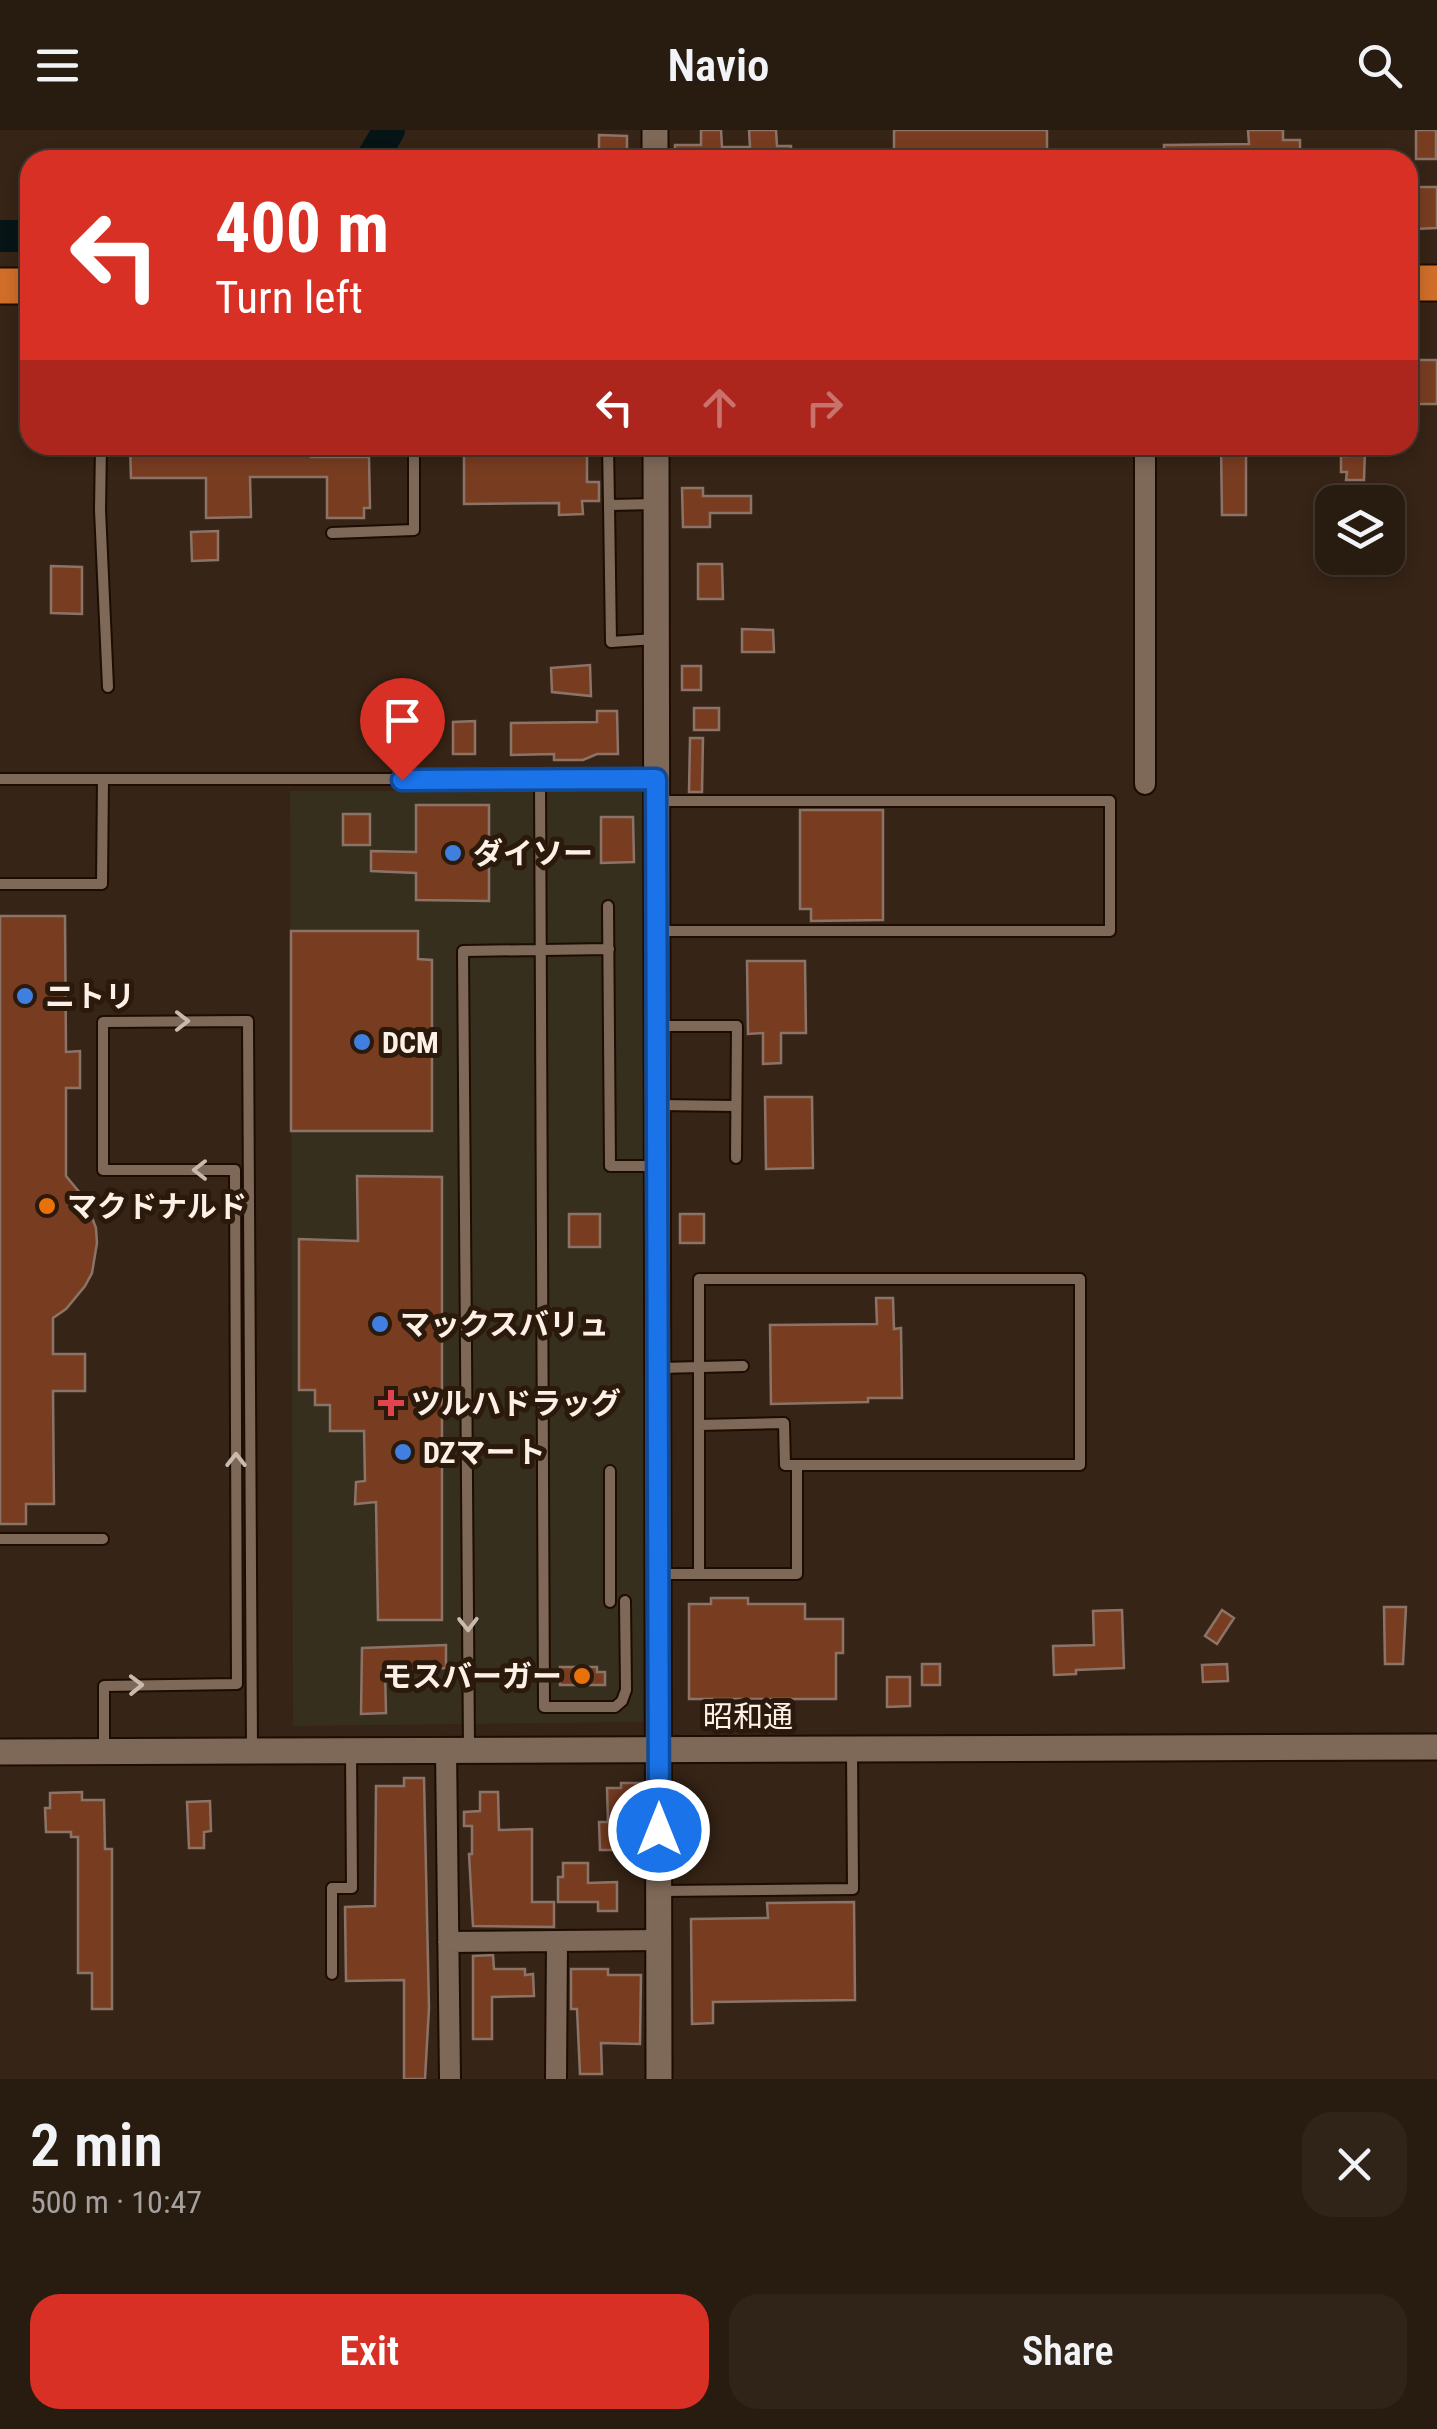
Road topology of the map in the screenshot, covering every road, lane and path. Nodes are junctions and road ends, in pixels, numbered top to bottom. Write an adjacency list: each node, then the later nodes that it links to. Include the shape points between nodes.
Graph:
1 (101, 455): 10 (lane)
2 (414, 455): 8 (lane, via 414,530)
3 (608, 455): 7 (lane)
4 (656, 455): 6 (street)
5 (1145, 455): 14 (street)
6 (656, 504): 7 (lane); 9 (street)
7 (609, 505): 9 (lane, via 611,642)
8 (332, 532)
9 (656, 639): 15 (street)
10 (108, 687)
11 (0, 779): 13 (lane)
12 (540, 779): 13 (lane); 15 (lane); 20 (lane)
13 (103, 780): 16 (lane, via 102,884)
14 (1144, 784)
15 (656, 790): 18 (street); 18 (lane, via 1110,801 1110,931)
16 (0, 884)
17 (608, 906): 19 (lane)
18 (656, 930): 21 (street)
19 (609, 949): 20 (lane); 25 (lane, via 610,1166)
20 (540, 950): 37 (lane, via 544,1708 615,1707 622,1701); 42 (lane, one-way to 42, via 463,951 468,1691)
21 (657, 1026): 22 (street); 23 (lane, via 736,1026)
22 (658, 1106): 23 (lane); 25 (street)
23 (736, 1106): 24 (lane)
24 (736, 1158)
25 (658, 1166): 27 (street)
26 (743, 1366): 28 (lane)
27 (658, 1368): 28 (lane); 34 (street)
28 (700, 1368): 29 (lane); 30 (lane, via 700,1279 1080,1279 1080,1465)
29 (700, 1425): 30 (lane, via 784,1423 785,1465); 35 (lane)
30 (797, 1465): 35 (lane, via 797,1574)
31 (610, 1470): 36 (lane)
32 (0, 1539): 33 (lane)
33 (104, 1539)
34 (659, 1574): 35 (lane); 39 (street)
35 (700, 1574)
36 (610, 1602)
37 (625, 1602)
38 (1437, 1747): 40 (street, 昭和通)
39 (659, 1748): 40 (street, 昭和通); 42 (street, 昭和通); 46 (street)
40 (852, 1748): 46 (lane, via 853,1890)
41 (351, 1750): 42 (street, 昭和通); 44 (street, 昭和通); 50 (lane, via 352,1888 332,1888)
42 (457, 1750): 49 (street)
43 (104, 1751): 44 (street, 昭和通); 44 (lane, one-way to 44, via 104,1686 237,1684 237,1625 235,1170 102,1170 102,1022 230,1021 248,1021); 45 (street, 昭和通)
44 (252, 1751)
45 (0, 1752)
46 (659, 1891): 48 (street)
47 (557, 1940): 48 (street); 49 (street); 52 (street)
48 (659, 1940): 53 (street)
49 (448, 1942): 51 (street)
50 (332, 1974)
51 (450, 2079)
52 (556, 2079)
53 (659, 2079)

